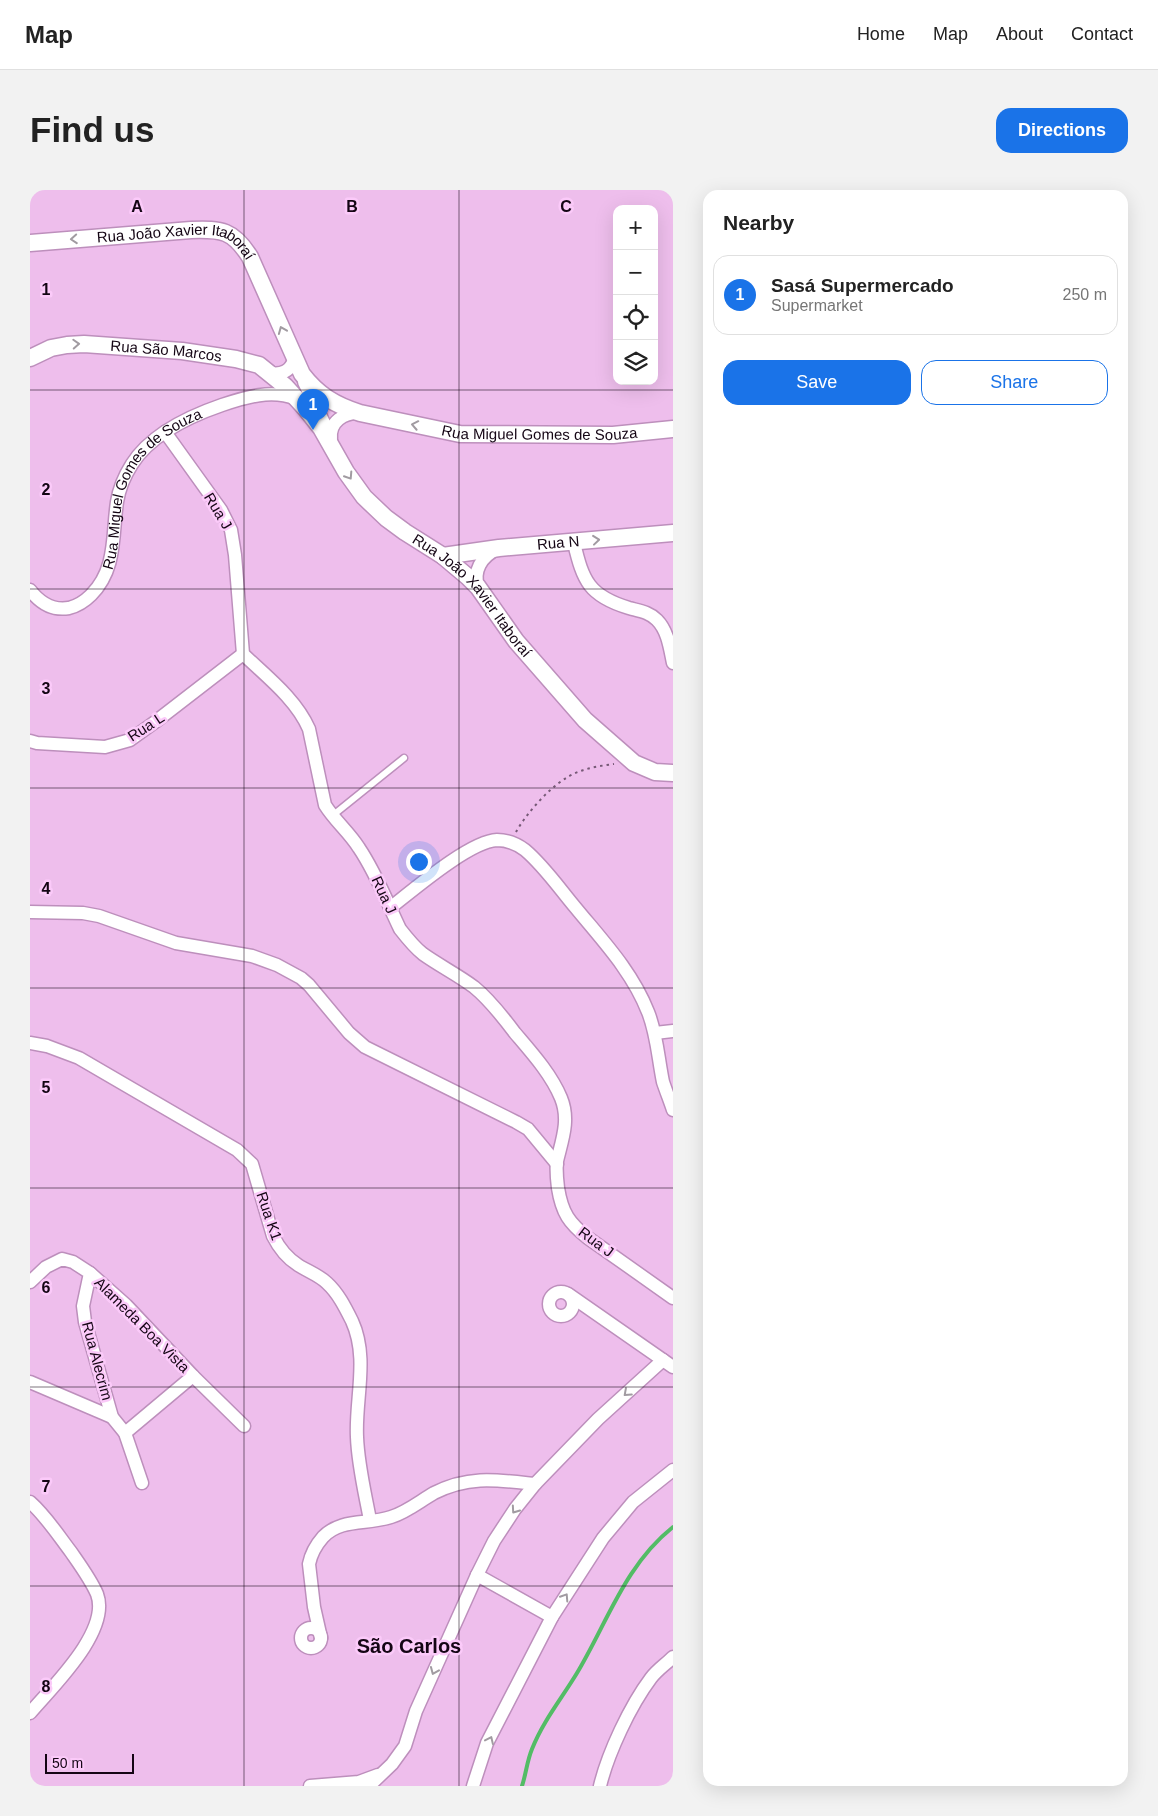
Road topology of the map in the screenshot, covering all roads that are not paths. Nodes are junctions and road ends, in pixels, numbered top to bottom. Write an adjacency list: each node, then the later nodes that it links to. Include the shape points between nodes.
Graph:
1 (30, 243): 3 (street, Rua João Xavier Itaboraí, one-way to 1, via 250,257 232,235 197,230)
2 (30, 358): 4 (street, Rua São Marcos, one-way to 4, via 67,345 110,345 236,359 259,365)
3 (298, 366): 4 (street); 6 (street); 7 (street, Rua Miguel Gomes de Souza, via 313,388 325,398)
4 (273, 375): 5 (street, via 272,386); 6 (street, Rua São Marcos); 6 (street)
5 (265, 394): 6 (street, Rua Miguel Gomes de Souza); 9 (street, Rua Miguel Gomes de Souza, via 210,409)
6 (301, 398): 7 (street); 10 (street); 11 (street, Rua João Xavier Itaboraí)
7 (355, 411): 8 (street, Rua Miguel Gomes de Souza, one-way to 7, via 612,434 460,434); 10 (street, via 337,420)
8 (673, 429)
9 (165, 432): 17 (street, Rua Miguel Gomes de Souza, via 139,455 121,487 111,561 97,589 81,602 62,609 45,605); 18 (street, Rua J, via 231,530)
10 (331, 439): 11 (street)
11 (337, 457): 15 (street, Rua João Xavier Itaboraí, one-way to 15, via 355,486 374,507)
12 (673, 533): 13 (street, Rua N, one-way to 12)
13 (574, 543): 14 (street, Rua N); 19 (street, via 581,572 587,582 607,600 647,613 660,624)
14 (500, 548): 15 (street, Rua N); 16 (street, via 486,556 479,566 476,576)
15 (443, 556): 16 (street, Rua João Xavier Itaboraí)
16 (478, 588): 22 (street, Rua João Xavier Itaboraí, via 502,624 585,720 645,769)
17 (30, 590)
18 (243, 654): 20 (street, Rua L, via 130,740 105,747); 23 (street, Rua J, via 286,696 306,722 321,793)
19 (673, 663)
20 (32, 743)
21 (404, 758): 23 (lane)
22 (673, 773)
23 (332, 816): 24 (street, Rua J, via 362,852)
24 (390, 908): 27 (street, via 472,848 496,840 511,842 534,859 623,966 640,993); 30 (street, Rua J, via 400,929 415,947 485,997 547,1073 561,1097 566,1116)
25 (30, 912): 30 (street, via 99,916 176,943 252,956 289,971 309,985 365,1047 528,1129)
26 (673, 1031): 27 (street)
27 (655, 1033): 29 (street, via 663,1082)
28 (30, 1043): 45 (street, Rua K1, via 79,1058 237,1150 252,1164 278,1245 291,1260 326,1281 356,1332 360,1374 356,1435)
29 (673, 1110)
30 (557, 1164): 34 (street, Rua J, via 560,1201 572,1224)
31 (90, 1273): 32 (street, via 62,1259 46,1267); 36 (street, Alameda Boa Vista, via 126,1305); 38 (street, Rua Alecrim, via 83,1306 85,1322)
32 (30, 1282)
33 (568, 1294): 35 (street)
34 (673, 1298)
35 (668, 1364): 43 (street, one-way to 43, via 598,1419)
36 (193, 1376): 39 (street, Alameda Boa Vista); 40 (street, Alameda Boa Vista)
37 (30, 1382): 38 (street)
38 (112, 1417): 40 (street, Rua Alecrim)
39 (244, 1426)
40 (125, 1433): 42 (street, Rua Alecrim)
41 (673, 1470): 47 (street, one-way to 41, via 603,1538 633,1502)
42 (142, 1483)
43 (535, 1484): 45 (street, via 474,1480 429,1496 404,1512); 46 (street, one-way to 46, via 515,1509)
44 (30, 1502): 50 (street, via 78,1561 98,1595 99,1610 94,1633)
45 (370, 1520): 48 (street, via 333,1528 318,1543 310,1558 309,1573)
46 (477, 1575): 47 (street); 51 (street, one-way to 51, via 419,1706 405,1746)
47 (552, 1617): 55 (street, one-way to 47, via 488,1744)
48 (322, 1638)
49 (673, 1657): 56 (street, via 652,1677 637,1699 613,1749)
50 (30, 1713)
51 (382, 1773): 52 (street); 54 (street)
52 (343, 1785): 53 (street)
53 (310, 1786)
54 (369, 1786)
55 (473, 1786)
56 (600, 1786)

